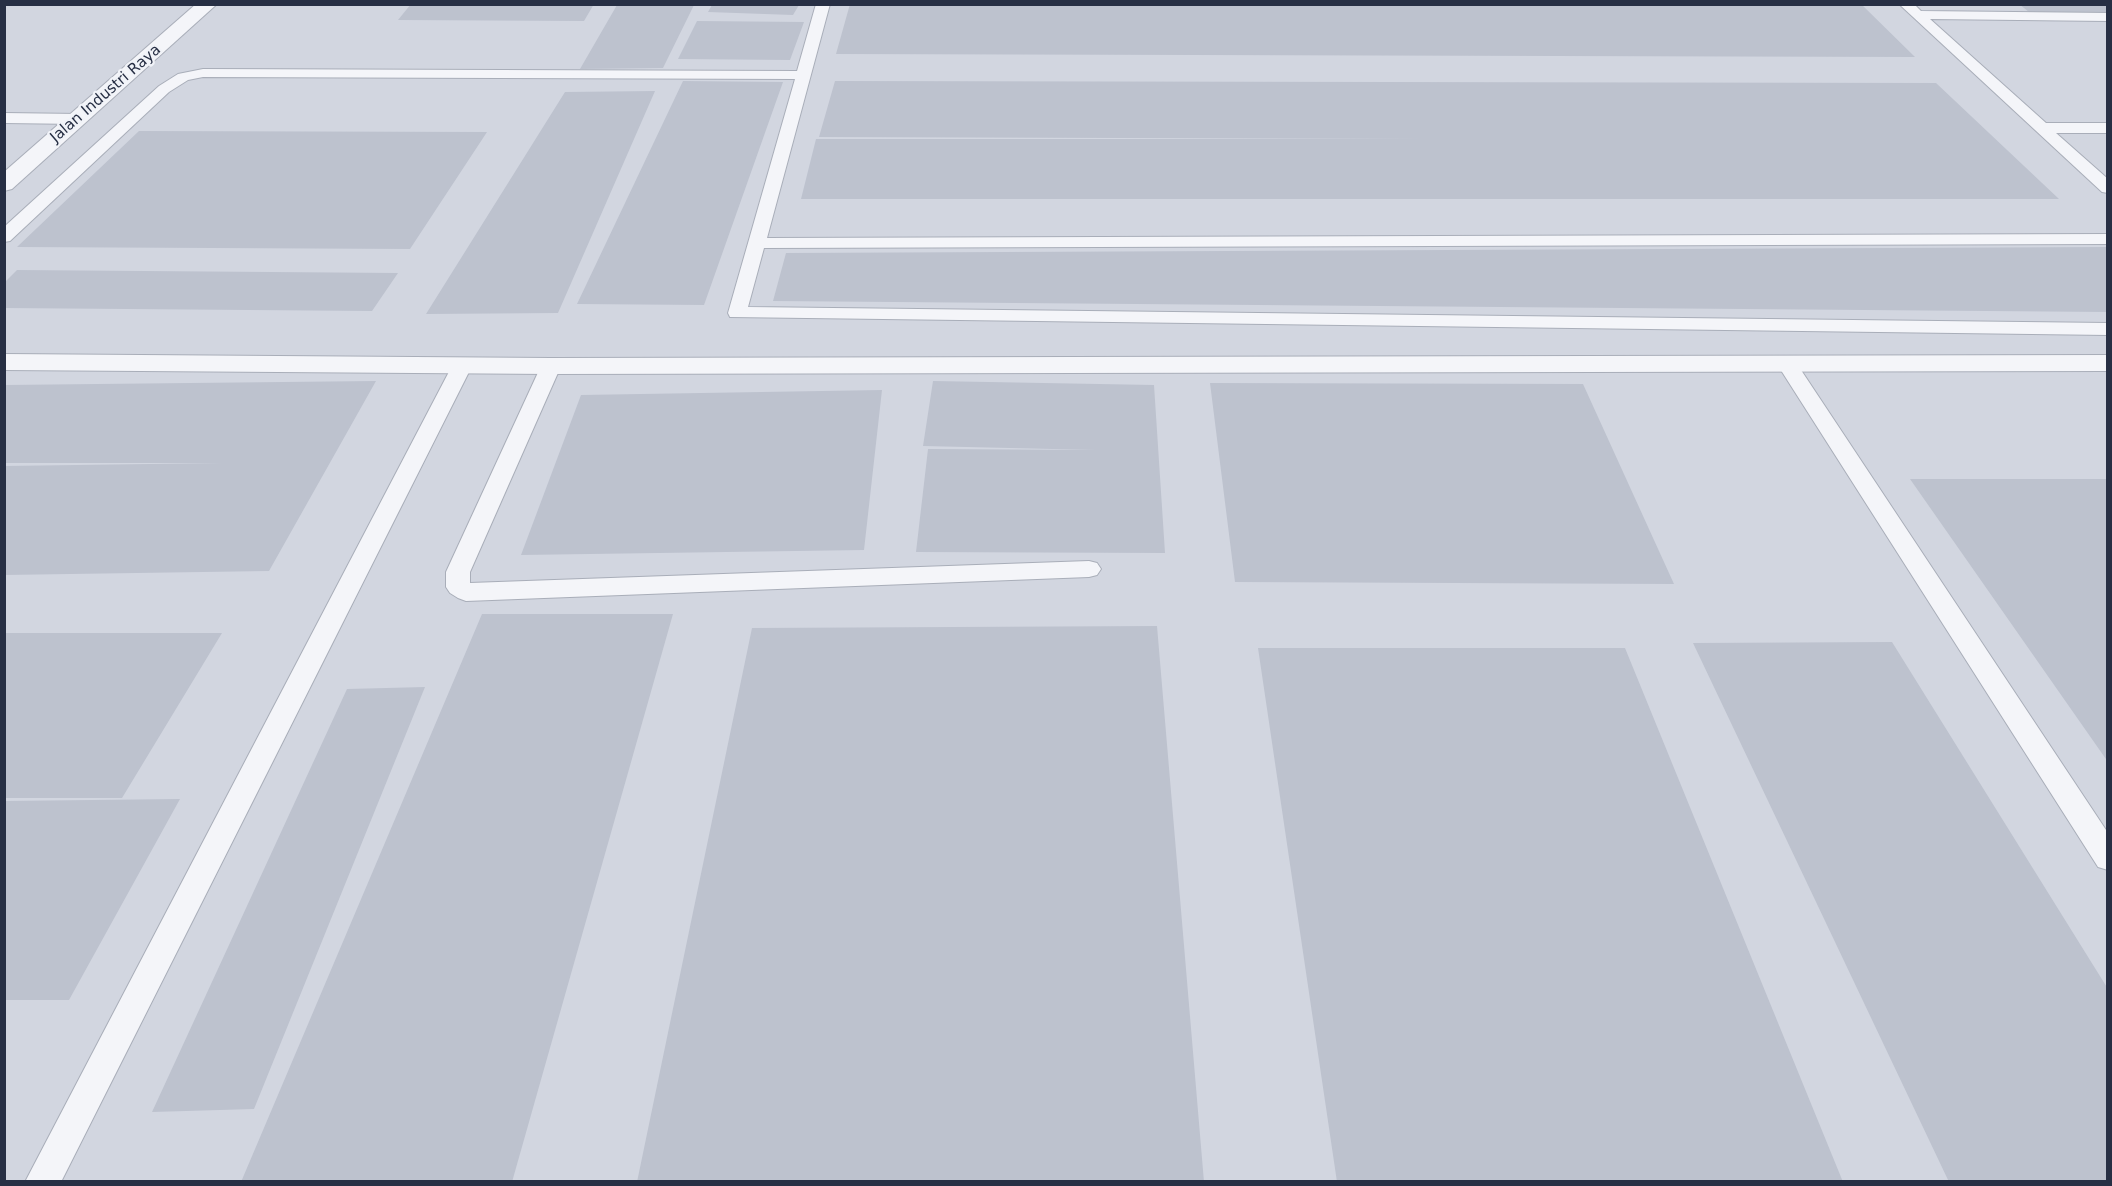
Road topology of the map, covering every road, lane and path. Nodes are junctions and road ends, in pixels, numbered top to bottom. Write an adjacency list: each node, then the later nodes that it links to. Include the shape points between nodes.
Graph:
1 (208, 4): 8 (street, Jalan Industri Raya)
2 (823, 4): 6 (lane)
3 (1905, 4): 4 (lane)
4 (1919, 15): 5 (lane); 9 (lane)
5 (2108, 17)
6 (803, 75): 13 (lane, via 203,73 183,77); 15 (lane)
7 (4, 118): 8 (lane)
8 (79, 119): 11 (street, Jalan Industri Raya)
9 (2044, 128): 10 (lane); 12 (lane)
10 (2108, 128)
11 (4, 184)
12 (2108, 188)
13 (4, 237)
14 (2108, 239): 15 (lane)
15 (757, 243): 16 (lane, via 737,313)
16 (2108, 329)
17 (4, 363): 20 (street)
18 (2108, 363): 19 (street)
19 (1787, 364): 21 (street); 23 (lane)
20 (462, 366): 21 (street); 24 (lane)
21 (551, 366): 22 (lane, via 458,572 458,587 466,592)
22 (1089, 569)
23 (2108, 858)
24 (42, 1182)

